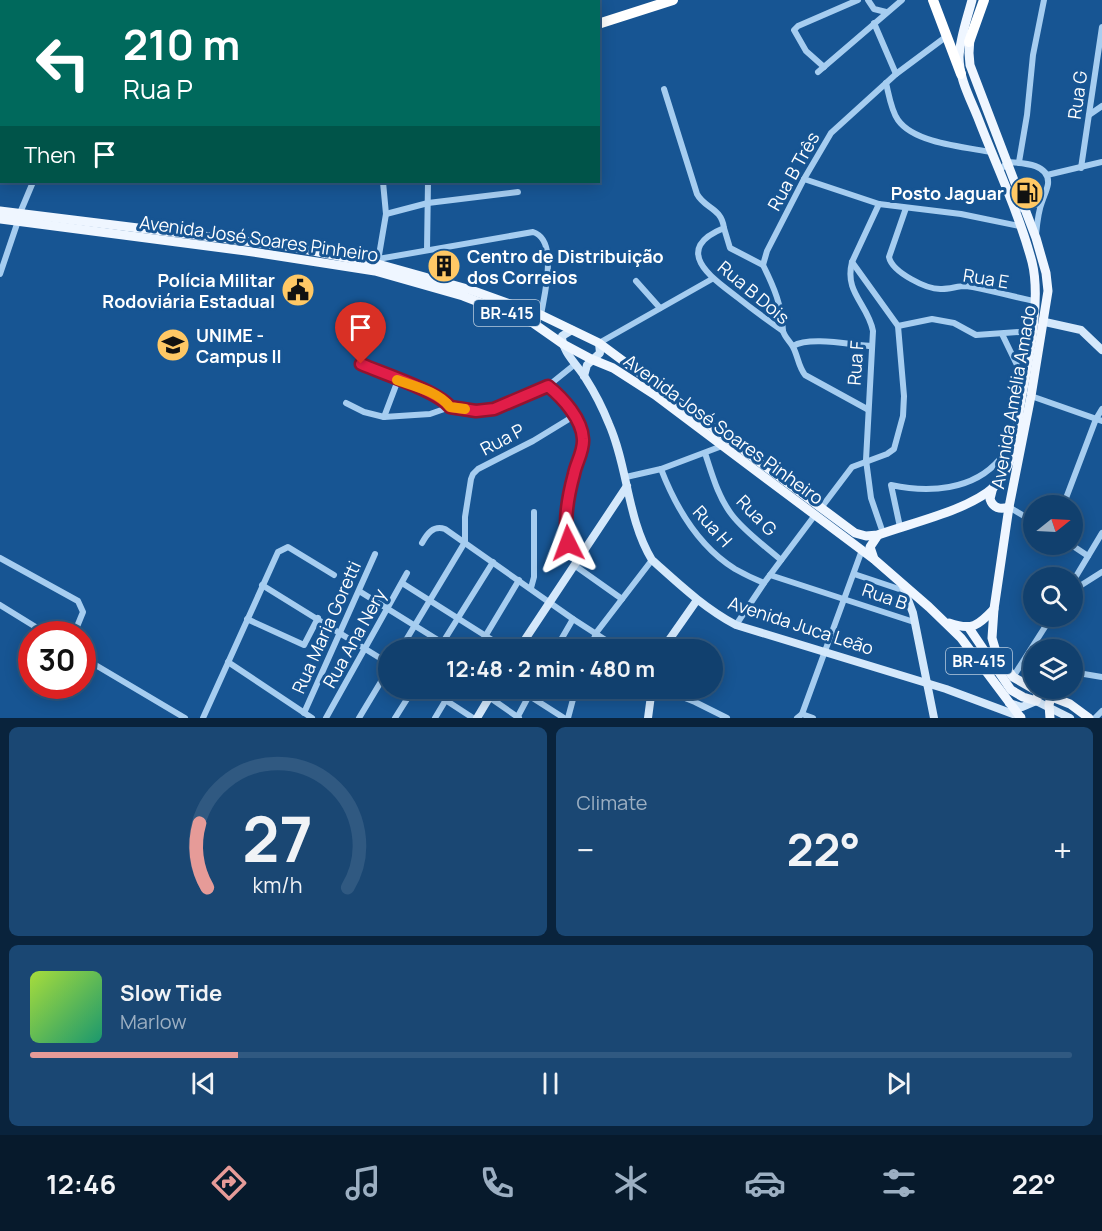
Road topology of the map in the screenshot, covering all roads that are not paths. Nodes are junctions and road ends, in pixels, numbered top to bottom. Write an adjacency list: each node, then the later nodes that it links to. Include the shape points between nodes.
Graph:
1 (673, 0): 11 (highway)
2 (858, 0): 16 (street, via 794,30 806,51)
3 (867, 0): 10 (street, via 874,9)
4 (902, 0): 10 (street)
5 (933, 0): 14 (highway)
6 (972, 0): 19 (main road, via 961,40)
7 (980, 0): 15 (main road)
8 (984, 0): 15 (highway)
9 (1044, 0): 26 (street)
10 (886, 12): 12 (street)
11 (600, 23)
12 (874, 23): 16 (street); 18 (street)
13 (1102, 27): 23 (street, Rua G)
14 (947, 36): 18 (street, Rua B Três); 19 (highway)
15 (969, 42): 25 (main road, Avenida Amélia Amado, via 970,64)
16 (824, 67): 17 (street)
17 (818, 72)
18 (896, 74): 20 (street, Rua B Três)
19 (961, 74): 24 (main road, Avenida Amélia Amado)
20 (886, 83): 24 (street, via 896,116 906,127 936,142); 31 (street, Rua B Três, via 836,128)
21 (664, 89): 47 (street, via 697,194 718,212)
22 (1102, 106): 23 (street)
23 (1089, 115): 28 (street, Rua G)
24 (991, 152): 29 (main road, Avenida Amélia Amado)
25 (1007, 162): 26 (street); 29 (street); 41 (main road, Avenida Amélia Amado)
26 (1019, 162): 30 (street, via 1041,168)
27 (1102, 162): 28 (street)
28 (1081, 168): 30 (street)
29 (998, 173): 36 (main road, Avenida Amélia Amado)
30 (1047, 175): 38 (street)
31 (804, 179): 39 (street); 52 (street, Rua B Três)
32 (33, 183): 44 (street)
33 (383, 183): 43 (street)
34 (428, 183): 37 (street)
35 (518, 192): 37 (street)
36 (1010, 201): 41 (street, via 1018,209); 46 (main road, Avenida Amélia Amado)
37 (428, 203): 43 (street); 49 (street)
38 (1041, 203): 41 (street); 48 (street)
39 (879, 204): 40 (street); 51 (street, Rua F)
40 (906, 208): 46 (street); 56 (street, Rua E, via 889,257 895,267 930,288 967,286)
41 (1025, 209): 48 (main road, Avenida Amélia Amado)
42 (0, 211): 44 (main road, Avenida José Soares Pinheiro / BR-415)
43 (386, 214): 50 (street)
44 (19, 217): 45 (main road, Avenida José Soares Pinheiro / BR-415); 50 (main road, Avenida José Soares Pinheiro / BR-415, via 293,247); 53 (street); 67 (main road, Avenida José Soares Pinheiro / BR-415, via 375,271 463,296 533,323)
45 (0, 219)
46 (1019, 226): 56 (main road, Avenida Amélia Amado, via 1032,264)
47 (724, 228): 52 (street, via 730,248); 54 (street, Rua B Dois, via 703,240 698,251 700,264)
48 (1036, 238): 59 (main road, Avenida Amélia Amado, via 1048,291)
49 (427, 250): 50 (street); 58 (street, via 538,233 549,267)
50 (378, 261): 58 (main road, Avenida José Soares Pinheiro / BR-415)
51 (852, 262): 60 (street); 69 (street, Rua F, via 850,281 871,322)
52 (763, 265): 62 (street, via 778,297)
53 (0, 274)
54 (712, 279): 57 (street); 62 (street, Rua B Dois)
55 (636, 281): 57 (street)
56 (1035, 301): 63 (main road, Avenida Amélia Amado)
57 (660, 308): 66 (street)
58 (541, 315): 61 (main road, Avenida José Soares Pinheiro / BR-415)
59 (1045, 322): 71 (main road, via 1082,330); 79 (main road, Avenida Amélia Amado)
60 (898, 326): 65 (street, via 932,319 954,323 976,335); 90 (street, via 904,401 901,428 892,451)
61 (572, 330): 66 (main road, Avenida José Soares Pinheiro / BR-415); 67 (main road, via 562,336)
62 (783, 331): 68 (street, Rua B Dois)
63 (1032, 331): 64 (street); 78 (main road, Avenida Amélia Amado)
64 (1020, 332): 65 (street); 70 (street, via 1011,341)
65 (1002, 334): 70 (street)
66 (599, 343): 72 (main road, via 600,353); 97 (main road, Avenida José Soares Pinheiro / BR-415)
67 (563, 344): 72 (main road, Avenida José Soares Pinheiro / BR-415); 74 (main road, Avenida Juca Leão)
68 (793, 346): 69 (street, via 798,342 818,342); 82 (street, Rua B Dois, via 805,375)
69 (872, 346): 82 (street, Rua F)
70 (1011, 349): 78 (street)
71 (1102, 350)
72 (591, 359): 75 (main road); 88 (main road, Avenida José Soares Pinheiro / BR-415, via 639,384)
73 (361, 364): 76 (street, Rua P)
74 (574, 365): 75 (main road, Avenida Juca Leão); 77 (street, Rua P)
75 (584, 376): 92 (main road, Avenida Juca Leão, via 617,442)
76 (398, 380): 81 (street, Rua P, via 423,389); 85 (street)
77 (548, 386): 81 (street, Rua P, via 494,409); 84 (street)
78 (1023, 389): 87 (main road, Avenida Amélia Amado)
79 (1032, 396): 86 (street); 94 (main road, Avenida Amélia Amado)
80 (346, 404): 85 (street)
81 (450, 407): 85 (street, Rua P, via 430,414)
82 (867, 410): 90 (street, Rua F)
83 (1102, 410): 86 (street)
84 (574, 416): 103 (street, Rua P, via 473,474); 108 (street, via 582,430 583,445 566,527 568,543)
85 (384, 417)
86 (1099, 420): 95 (street)
87 (1015, 439): 93 (main road, Avenida Amélia Amado, via 1007,468); 100 (street, via 999,460 974,480 930,491 891,485)
88 (722, 446): 89 (street); 97 (main road, Avenida José Soares Pinheiro / BR-415)
89 (705, 453): 91 (street); 112 (street, Rua G, via 728,509)
90 (866, 460): 97 (street, via 852,467); 102 (street, Rua F)
91 (661, 470): 92 (street); 124 (street, Rua H, via 679,510 704,542 734,568)
92 (626, 481): 108 (main road); 111 (main road, Avenida Juca Leão)
93 (994, 487): 94 (main road, via 1007,487); 96 (main road, via 990,499 993,506); 100 (main road, Avenida Amélia Amado, via 961,506)
94 (1012, 494): 96 (main road, Avenida Amélia Amado / BR-415)
95 (1068, 495)
96 (1009, 507): 99 (street); 138 (main road, Avenida Amélia Amado / BR-415)
97 (818, 511): 102 (main road, Avenida José Soares Pinheiro / BR-415, via 855,532 866,536); 105 (main road, Avenida José Soares Pinheiro / BR-415); 112 (street)
98 (534, 512): 127 (street)
99 (1023, 515)
100 (900, 527): 102 (main road, Avenida Amélia Amado)
101 (1102, 533): 109 (street)
102 (880, 534): 113 (main road, via 870,547)
103 (465, 542): 104 (street, via 440,527 429,532); 114 (street); 131 (street)
104 (422, 543)
105 (862, 550): 113 (main road, Avenida José Soares Pinheiro / BR-415); 119 (street)
106 (1083, 553): 109 (street)
107 (375, 554): 129 (street, Rua Maria Goretti)
108 (580, 556): 115 (main road)
109 (1088, 556): 116 (street)
110 (0, 558): 144 (street, via 78,601 83,612)
111 (652, 560): 132 (street); 133 (main road, Avenida Juca Leão)
112 (781, 560): 121 (street)
113 (875, 560): 128 (main road, Avenida José Soares Pinheiro / BR-415)
114 (493, 562): 122 (street); 139 (street)
115 (574, 565): 132 (street); 134 (main road)
116 (1081, 567)
117 (1102, 572): 125 (street)
118 (407, 573): 123 (street, Rua Ana Nery)
119 (854, 574): 128 (street, Avenida José Soares Pinheiro); 130 (street)
120 (334, 575): 126 (street, via 288,547 279,552)
121 (770, 575): 124 (street); 130 (street)
122 (519, 580): 127 (street); 153 (street)
123 (402, 583): 131 (street); 137 (street, Rua Ana Nery)
124 (764, 584): 148 (street)
125 (1083, 584)
126 (262, 585): 140 (street); 141 (street)
127 (531, 588): 134 (street)
128 (904, 588): 136 (main road, Avenida José Soares Pinheiro / BR-415); 145 (main road)
129 (359, 591): 137 (street); 151 (street, Rua Maria Goretti)
130 (845, 598): 145 (street, Rua B); 165 (street)
131 (430, 599): 139 (street); 147 (street)
132 (622, 599): 152 (street)
133 (697, 600): 148 (main road, Avenida Juca Leão); 163 (main road)
134 (549, 602): 142 (street); 159 (main road)
135 (0, 605): 143 (street)
136 (929, 607): 145 (main road); 146 (main road, Avenida José Soares Pinheiro / BR-415)
137 (388, 608): 147 (street); 164 (street, Rua Ana Nery)
138 (994, 609): 150 (main road); 171 (main road, Avenida Amélia Amado / BR-415, via 994,646)
139 (458, 617): 153 (street); 156 (street)
140 (318, 618): 141 (street, via 304,645); 151 (street)
141 (247, 619): 167 (street)
142 (573, 619): 152 (street); 160 (street)
143 (26, 621)
144 (79, 621)
145 (914, 622): 173 (main road)
146 (946, 623): 150 (main road); 193 (main road, BR-415, via 973,652)
147 (415, 625): 154 (street); 155 (street)
148 (736, 625): 165 (main road, Avenida Juca Leão)
149 (1045, 627): 169 (street)
150 (969, 628): 177 (main road, via 1011,690)
151 (341, 633): 164 (street); 196 (street, Rua Maria Goretti)
152 (596, 633): 161 (street); 162 (street)
153 (486, 635): 157 (street); 158 (street)
154 (407, 639)
155 (437, 639)
156 (444, 639)
157 (484, 639)
158 (492, 639)
159 (525, 639)
160 (561, 639)
161 (594, 639)
162 (605, 639)
163 (670, 639)
164 (366, 648): 166 (street); 201 (street, Rua Ana Nery)
165 (825, 653): 173 (main road, Avenida Juca Leão); 197 (street)
166 (378, 656)
167 (228, 662): 196 (street); 199 (street)
168 (96, 665): 198 (street)
169 (1022, 666): 171 (street)
170 (1083, 674): 172 (street)
171 (1013, 677): 174 (main road, Avenida Amélia Amado / BR-415)
172 (1102, 677)
173 (928, 683): 176 (main road, Avenida Juca Leão); 192 (main road)
174 (1023, 685)
175 (378, 687): 202 (street)
176 (946, 689): 192 (main road); 193 (main road, Avenida Juca Leão)
177 (1023, 697)
178 (407, 699): 203 (street)
179 (443, 699): 191 (street)
180 (488, 699): 205 (main road)
181 (492, 699): 206 (street)
182 (528, 699): 206 (street)
183 (534, 699): 207 (street)
184 (571, 699): 207 (street)
185 (651, 699): 208 (main road)
186 (688, 699): 209 (street)
187 (1033, 699): 193 (main road, BR-415, via 1022,707)
188 (1040, 699): 194 (main road, Avenida Amélia Amado / BR-415)
189 (1050, 699): 194 (main road)
190 (1058, 699): 215 (main road, Avenida Amélia Amado / BR-415)
191 (446, 701): 204 (street); 205 (street)
192 (931, 702): 211 (main road)
193 (1007, 707): 212 (main road)
194 (1049, 707): 213 (main road); 214 (main road, Avenida Amélia Amado / BR-415)
195 (1102, 711): 216 (street)
196 (304, 713): 200 (street)
197 (800, 716): 210 (street)
198 (185, 718)
199 (203, 718)
200 (312, 718)
201 (326, 718)
202 (359, 718)
203 (395, 718)
204 (435, 718)
205 (475, 718)
206 (518, 718)
207 (566, 718)
208 (648, 718)
209 (727, 718)
210 (813, 718)
211 (934, 718)
212 (1021, 718)
213 (1050, 718)
214 (1070, 718)
215 (1089, 718)
216 (1095, 718)

